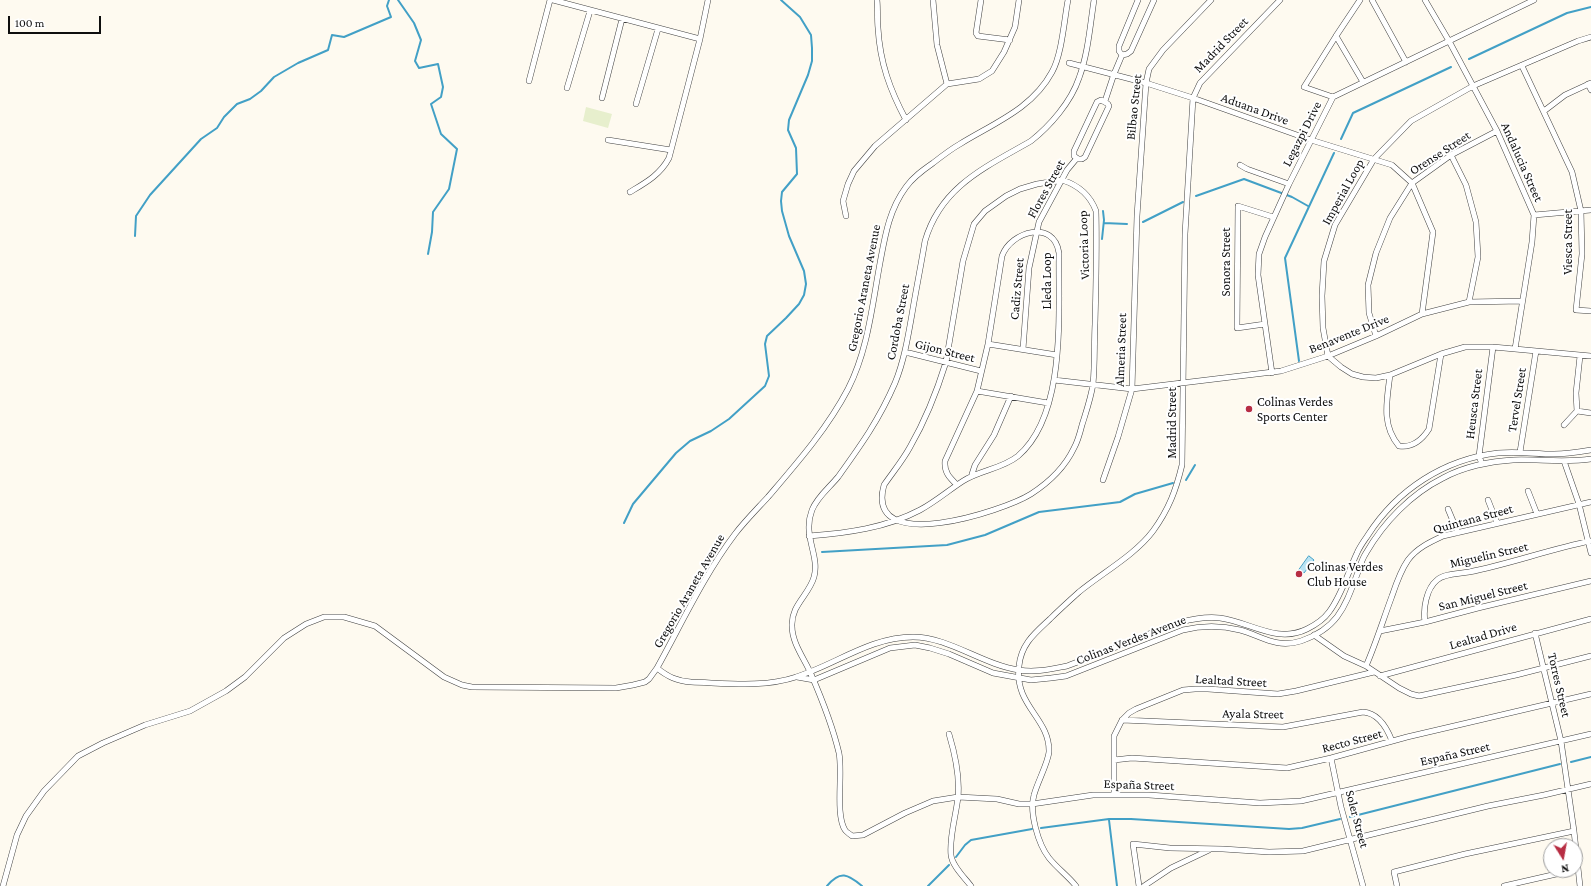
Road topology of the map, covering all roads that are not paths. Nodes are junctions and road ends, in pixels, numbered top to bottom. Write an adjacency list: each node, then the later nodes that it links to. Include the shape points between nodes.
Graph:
1 (550, 0): 32 (street)
2 (553, 0): 18 (street)
3 (708, 0): 23 (street)
4 (877, 0): 46 (street, via 879,40 886,76)
5 (933, 0): 36 (street, via 937,45)
6 (981, 0): 24 (street, via 976,33 978,36)
7 (1019, 0): 24 (street, via 1015,27)
8 (1068, 0): 127 (street, Gregorio Araneta Avenue, via 1057,59 1052,72 1033,97 1005,119 959,144 917,174 906,186 893,208 886,228 866,341 848,389 816,439 736,532)
9 (1094, 0): 29 (street, Cordoba Street)
10 (1138, 0): 26 (street, via 1118,49)
11 (1154, 0): 26 (street, via 1131,51)
12 (1211, 0): 34 (street, Bilbao Street, via 1163,50 1149,69)
13 (1280, 0): 42 (street, Madrid Street, via 1200,83)
14 (1360, 0): 21 (street)
15 (1372, 0): 28 (street)
16 (1425, 0): 25 (street, Andalucia Street)
17 (1534, 0): 25 (street, Legazpi Drive)
18 (590, 11): 19 (street); 38 (street)
19 (622, 19): 20 (street); 41 (street)
20 (658, 29): 23 (street); 44 (street)
21 (1336, 36): 33 (street); 40 (street, via 1304,87)
22 (1591, 37): 30 (street, Imperial Loop)
23 (700, 39): 50 (street)
24 (1010, 40): 36 (street, via 992,71 979,79)
25 (1449, 41): 28 (street, Legazpi Drive); 37 (street, Andalucia Street)
26 (1122, 55): 31 (street, Flores Street)
27 (1069, 62): 29 (street, Aduana Drive)
28 (1406, 62): 33 (street, Legazpi Drive)
29 (1083, 66): 31 (street, Aduana Drive); 77 (street, Cordoba Street, via 1071,96 1041,133 965,181 946,199 939,210 925,241)
30 (1522, 66): 37 (street, Imperial Loop); 45 (street, Viesca Street)
31 (1114, 74): 34 (street, Aduana Drive); 43 (street, Flores Street)
32 (528, 81)
33 (1364, 82): 40 (street, Legazpi Drive)
34 (1146, 83): 42 (street, Aduana Drive); 63 (street, Bilbao Street)
35 (1590, 83): 39 (street); 45 (street, via 1565,95)
36 (947, 84): 46 (street)
37 (1473, 86): 47 (street, Andalucia Street); 53 (street, Imperial Loop, via 1411,121)
38 (567, 88)
39 (1591, 90)
40 (1333, 97): 49 (street, Legazpi Drive)
41 (602, 98)
42 (1193, 98): 49 (street, Aduana Drive); 88 (street, Madrid Street, via 1185,234)
43 (1105, 101): 52 (street, Flores Street, via 1097,102 1074,150); 52 (street, Flores Street, via 1109,106 1085,157)
44 (636, 104)
45 (1544, 111): 60 (street, Viesca Street, via 1572,172)
46 (906, 120): 62 (street, via 875,146 854,171 843,200)
47 (1497, 131): 51 (street, Orense Street); 61 (street, Andalucia Street)
48 (608, 140): 50 (street)
49 (1311, 140): 53 (street, Aduana Drive); 57 (street, Legazpi Drive)
50 (671, 150): 58 (street, via 659,173)
51 (1451, 156): 56 (street, Orense Street); 66 (street, via 1466,185 1476,222 1478,257)
52 (1076, 158): 55 (street, Flores Street)
53 (1374, 159): 56 (street, Aduana Drive, via 1392,165); 80 (street, Imperial Loop, via 1335,225 1324,261 1323,328)
54 (1240, 165): 57 (street)
55 (1062, 180): 65 (street, Flores Street, via 1039,222); 83 (street, via 1037,184 1006,196 985,210 974,224 963,261); 89 (street, Victoria Loop, via 1084,192 1096,211)
56 (1412, 183): 69 (street, Aduana Drive, via 1433,232); 71 (street, Orense Street, via 1390,218 1376,253 1368,285 1369,313)
57 (1289, 184): 64 (street, Legazpi Drive)
58 (630, 192)
59 (1591, 210): 60 (street)
60 (1581, 211): 61 (street); 68 (street, Viesca Street, via 1582,254 1576,310)
61 (1534, 215): 67 (street, Andalucia Street)
62 (846, 216)
63 (1136, 216): 90 (street, Almeria Street)
64 (1274, 218): 70 (street, Legazpi Drive, via 1259,254 1258,275); 70 (street, Sonora Street, via 1238,206 1237,328)
65 (1037, 232): 72 (street, via 1019,237 1003,251); 74 (street, Cadiz Street, via 1029,268); 79 (street, Lleda Loop, via 1051,236 1058,249)
66 (1469, 302): 67 (street, Benavente Drive); 69 (street, Benavente Drive)
67 (1522, 302): 75 (street, Andalucia Street)
68 (1591, 311)
69 (1422, 314): 71 (street, Benavente Drive)
70 (1264, 324): 85 (street, Legazpi Drive)
71 (1376, 336): 80 (street, Benavente Drive)
72 (988, 344): 74 (street); 84 (street)
73 (1492, 347): 75 (street); 78 (street, via 1465,347); 99 (street, Heusca Street)
74 (1023, 349): 79 (street)
75 (1515, 349): 76 (street)
76 (1536, 351): 81 (street); 98 (street, Tervel Street)
77 (905, 352): 83 (street, Gijon Street); 115 (street, Cordoba Street, via 895,382 869,435 817,500 812,510)
78 (1441, 354): 86 (street); 86 (street, via 1429,429 1424,438 1406,447 1399,446 1393,440 1388,428 1386,414)
79 (1057, 355): 87 (street, Lleda Loop)
80 (1328, 356): 85 (street, Benavente Drive); 86 (street, via 1352,374 1376,378)
81 (1580, 356): 82 (street); 94 (street)
82 (1591, 356)
83 (946, 362): 84 (street, Gijon Street); 112 (street, via 910,448 884,485 881,504 889,516)
84 (981, 371): 91 (street)
85 (1272, 373): 88 (street, Benavente Drive)
86 (1390, 375)
87 (1054, 380): 89 (street); 93 (street, Lleda Loop)
88 (1183, 384): 90 (street); 128 (street, Madrid Street, via 1182,465 1176,491 1168,507 1148,537 1078,593 1029,639 1021,656)
89 (1093, 385): 90 (street); 112 (street, Victoria Loop, via 1074,448 1056,474 1041,487 1016,501 943,523 924,525)
90 (1132, 389): 104 (street, Almeria Street)
91 (977, 391): 92 (street); 105 (street, via 945,461 944,468)
92 (1010, 396): 93 (street); 103 (street, via 994,435)
93 (1048, 403): 103 (street, Lleda Loop, via 1031,443 1017,457 998,467)
94 (1577, 411): 95 (street); 96 (street)
95 (1591, 413)
96 (1564, 425)
97 (1591, 450): 98 (street, Colinas Verdes Avenue, via 1554,454)
98 (1520, 452): 99 (street, Colinas Verdes Avenue)
99 (1479, 456): 102 (street, Heusca Street); 128 (street, Colinas Verdes Avenue, via 1450,465 1422,480 1379,517 1358,550 1329,613 1306,630 1281,635 1267,633 1238,622 1202,618 1170,626 1067,666 1050,670)
100 (1591, 459): 101 (street, Colinas Verdes Avenue)
101 (1564, 461): 102 (street, Colinas Verdes Avenue, via 1513,460); 109 (street)
102 (1482, 464): 123 (street, Colinas Verdes Avenue, via 1443,478 1416,496 1392,518 1365,554 1341,613)
103 (972, 474): 105 (street, Lleda Loop)
104 (1103, 480)
105 (957, 485): 112 (street, Lleda Loop, via 921,510)
106 (1528, 491): 111 (street)
107 (1488, 500): 113 (street)
108 (1591, 502): 109 (street, Quintana Street)
109 (1579, 504): 111 (street, Quintana Street); 116 (street)
110 (1448, 509): 114 (street)
111 (1537, 514): 113 (street, Quintana Street)
112 (897, 520): 115 (street, Lleda Loop, via 840,534)
113 (1497, 523): 114 (street, Quintana Street)
114 (1458, 533): 121 (street, Quintana Street, via 1429,542 1408,560 1400,575)
115 (809, 536): 129 (street, Cordoba Street, via 814,559 814,576 795,608 792,624 794,641)
116 (1590, 542): 117 (street); 120 (street, Miguelin Street, via 1442,577 1434,582 1430,589 1425,604)
117 (1591, 553)
118 (1591, 581): 120 (street, San Miguel Street)
119 (1591, 619): 122 (street, Lealtad Drive)
120 (1425, 622): 121 (street, San Miguel Street)
121 (1380, 632): 125 (street, Quintana Street)
122 (1535, 633): 126 (street, Torres Street); 131 (street, Lealtad Drive)
123 (1314, 635): 125 (street, via 1344,656); 133 (street, Colinas Verdes Avenue, via 1301,641 1276,643 1227,627 1195,627 1066,676 1031,680)
124 (1591, 656): 126 (street)
125 (1366, 666): 130 (street)
126 (1543, 667): 131 (street, via 1419,696); 136 (street, Torres Street)
127 (657, 668): 132 (street, Colinas Verdes Avenue, via 667,676 691,682 764,683); 155 (street, Gregorio Araneta Avenue, via 645,682 616,688 472,687 444,677 375,626 344,617 324,617 306,624 284,638 245,677 226,691 190,711 145,725 78,756 44,791 26,816 17,835)
128 (1019, 670): 129 (street, Colinas Verdes Avenue, via 998,665 926,638 914,637 877,643); 133 (street, Madrid Street)
129 (810, 672): 132 (street, Colinas Verdes Avenue); 134 (street, Cordoba Street)
130 (1374, 672): 131 (street); 137 (street, Lealtad Street, via 1278,694 1195,688 1183,690 1136,709)
131 (1380, 676)
132 (796, 677): 134 (street, Colinas Verdes Avenue)
133 (1019, 678): 134 (street, Colinas Verdes Avenue, via 993,673 949,654 915,645 890,648); 149 (street, Madrid Street, via 1021,692 1045,730 1049,752)
134 (814, 680): 148 (street, España Street, via 839,753 840,815 845,831 852,836 863,835 905,812 933,801)
135 (1591, 694): 136 (street, Recto Street)
136 (1552, 704): 140 (street, Recto Street); 141 (street, Torres Street)
137 (1122, 720): 140 (street, Ayala Street, via 1283,727 1363,712 1378,719 1388,730); 143 (street, Lealtad Street, via 1114,736)
138 (949, 734): 148 (street, via 956,760)
139 (1591, 734): 141 (street, España Street)
140 (1392, 741): 142 (street, Recto Street)
141 (1561, 741): 145 (street, Torres Street); 146 (street, España Street)
142 (1331, 758): 143 (street, Recto Street, via 1287,768 1132,758); 146 (street, Soler Street)
143 (1114, 760): 147 (street, Lealtad Street)
144 (1591, 784): 145 (street)
145 (1568, 790): 150 (street, Torres Street); 152 (street, via 1488,806)
146 (1338, 792): 147 (street, España Street, via 1302,801 1260,803); 152 (street, Soler Street)
147 (1114, 795): 149 (street, España Street, via 1093,795)
148 (958, 797): 149 (street, España Street); 156 (street, via 951,857)
149 (1032, 804): 157 (street, via 1035,825 1048,857)
150 (1574, 831): 151 (street, Torres Street); 161 (street, via 1394,872)
151 (1574, 838)
152 (1350, 840): 153 (street, via 1303,851); 160 (street, Soler Street)
153 (1211, 849): 158 (street, via 1133,844); 159 (street, via 1170,868)
154 (1543, 877): 162 (street)
155 (3, 886)
156 (972, 886)
157 (1076, 886)
158 (1139, 886)
159 (1144, 886)
160 (1363, 886)
161 (1397, 886)
162 (1504, 886)

